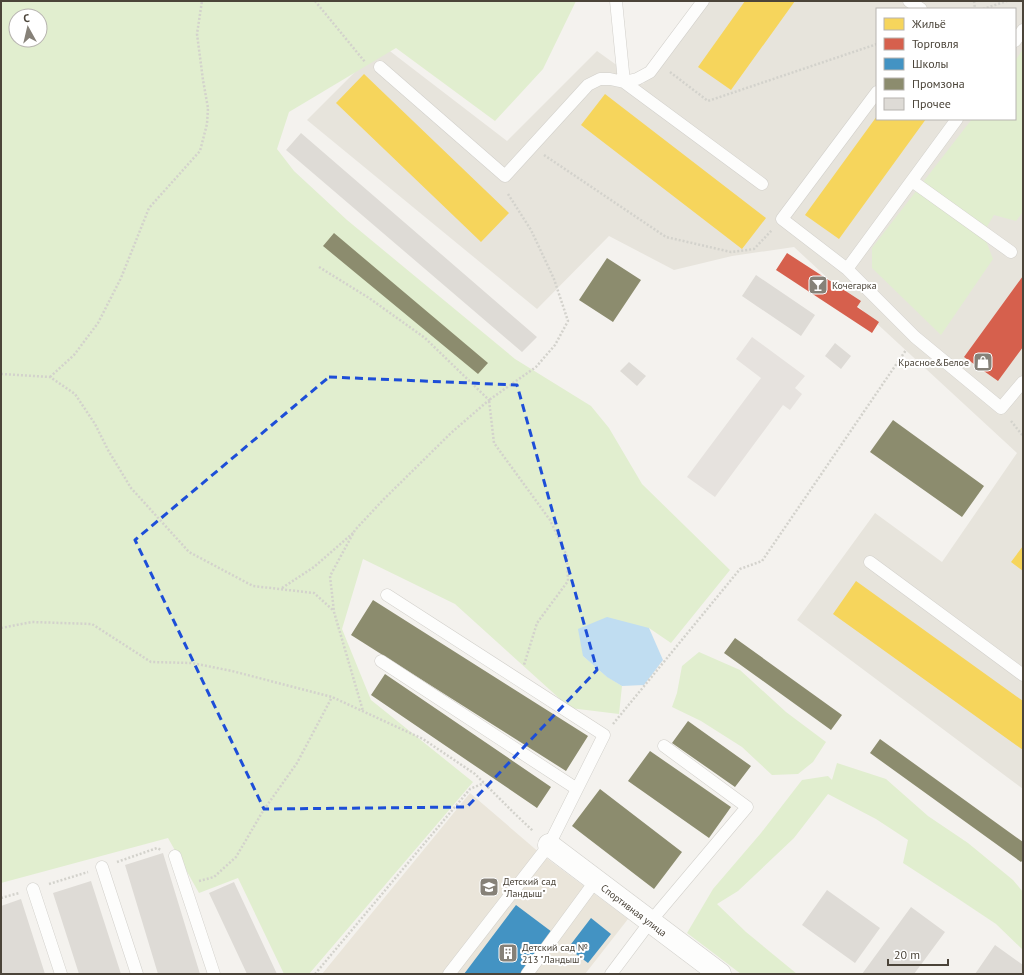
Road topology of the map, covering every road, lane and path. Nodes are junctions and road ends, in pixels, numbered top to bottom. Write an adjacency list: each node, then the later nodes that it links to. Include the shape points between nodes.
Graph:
1 (202, 1): 29 (path, via 197,34 208,108 200,151 149,208 121,278 98,323 74,355)
2 (315, 1): 12 (path)
3 (616, 1): 14 (lane)
4 (703, 1): 14 (lane, via 650,72 638,79)
5 (909, 1): 7 (lane)
6 (1007, 1): 8 (path)
7 (919, 8)
8 (986, 8)
9 (1023, 30): 10 (lane)
10 (1016, 40)
11 (876, 44): 13 (path, via 708,101)
12 (375, 67): 14 (lane, via 505,176 588,85 600,79)
13 (666, 69)
14 (624, 82): 19 (lane)
15 (876, 93): 23 (lane)
16 (957, 120): 18 (lane)
17 (542, 154): 23 (path, via 666,237 732,252 754,249)
18 (912, 181): 24 (lane); 26 (lane)
19 (762, 184)
20 (513, 188): 22 (path)
21 (503, 189): 22 (path)
22 (508, 194): 31 (path, via 531,230 551,272 568,321 555,346 536,367)
23 (782, 219): 26 (lane)
24 (1011, 252)
25 (319, 267): 31 (path, via 369,298 425,338)
26 (847, 269): 27 (lane)
27 (915, 337): 32 (lane); 45 (path, via 762,561 740,569)
28 (1, 374): 29 (path)
29 (50, 377): 36 (path, via 75,394 131,488 189,552 253,586)
30 (1023, 382): 32 (lane)
31 (489, 400): 34 (path, via 451,433); 42 (path, via 494,443 550,520 567,556 568,581 537,624)
32 (1002, 408): 33 (path)
33 (1023, 436)
34 (356, 530): 36 (path, via 314,567); 38 (path, via 330,576)
35 (870, 562): 41 (lane)
36 (281, 589): 38 (path, via 314,593)
37 (387, 595): 42 (lane)
38 (334, 612): 44 (path)
39 (1, 628): 43 (path, via 32,622 92,624 151,662 192,663)
40 (381, 661): 48 (lane)
41 (1023, 674)
42 (519, 680): 45 (lane)
43 (332, 697): 44 (path); 53 (path, via 297,763 263,810 236,857 214,877)
44 (363, 712): 47 (path, via 424,739)
45 (604, 735): 48 (lane)
46 (664, 746): 55 (lane, via 747,807)
47 (484, 783): 49 (path); 59 (path, via 470,789)
48 (577, 789): 49 (lane)
49 (549, 845): 52 (street, Спортивная улица); 60 (lane)
50 (175, 856): 53 (lane)
51 (102, 867): 57 (lane)
52 (596, 880): 55 (street, Спортивная улица); 61 (lane)
53 (185, 886): 58 (lane)
54 (33, 889): 56 (lane)
55 (650, 922): 62 (lane); 63 (street, Спортивная улица)
56 (61, 974)
57 (137, 974)
58 (214, 974)
59 (315, 974)
60 (449, 974)
61 (527, 974)
62 (610, 974)
63 (720, 974)

